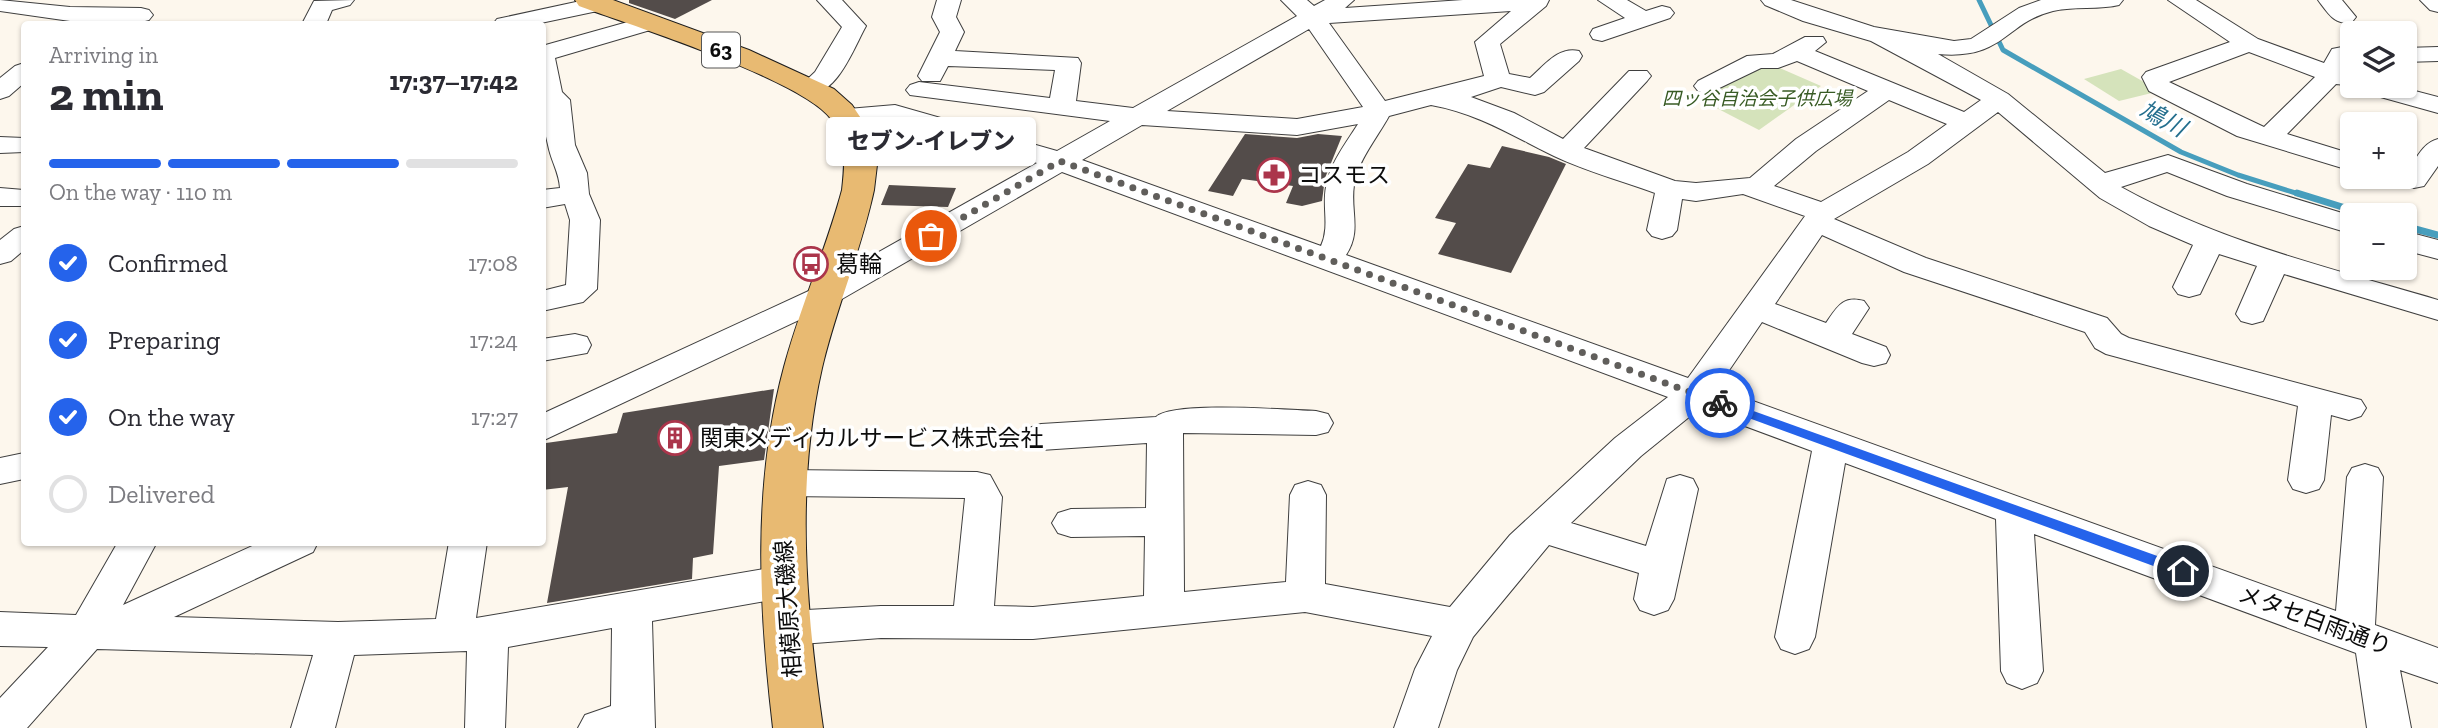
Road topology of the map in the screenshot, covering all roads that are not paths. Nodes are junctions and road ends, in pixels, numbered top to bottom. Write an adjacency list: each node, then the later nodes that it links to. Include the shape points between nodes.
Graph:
1 (829, 0): 34 (street, via 854,26 825,76)
2 (949, 0): 26 (street, via 944,17 952,32)
3 (1342, 0): 13 (street)
4 (1610, 0): 19 (street, via 1653,16)
5 (1773, 0): 18 (street)
6 (2110, 0): 14 (street)
7 (2180, 0): 21 (street)
8 (2432, 0): 12 (street)
9 (1528, 1): 13 (street); 31 (street, via 1488,42)
10 (594, 2): 16 (street); 17 (main road, 相模原大磯線 / 63)
11 (0, 4): 15 (street, via 70,14)
12 (2438, 5)
13 (1303, 8): 44 (street); 47 (street)
14 (2022, 11): 20 (street, via 1982,43 1955,48)
15 (141, 15)
16 (517, 21)
17 (649, 23): 23 (street); 34 (main road, 相模原大磯線 / 63)
18 (1843, 24): 20 (street); 22 (street)
19 (1602, 34)
20 (1880, 36): 41 (street)
21 (2249, 44): 30 (street); 49 (street, via 2154,80 2228,122)
22 (1796, 52): 33 (street, via 1775,61 1756,61); 36 (street)
23 (546, 54)
24 (0, 56): 27 (street)
25 (1570, 56): 31 (street, via 1535,87)
26 (941, 58): 35 (street); 43 (street, via 1066,62 1071,65)
27 (21, 60)
28 (21, 74): 37 (street)
29 (1638, 76): 51 (street)
30 (2340, 77)
31 (1498, 79): 39 (street)
32 (2340, 80): 49 (street)
33 (1707, 86)
34 (811, 88): 46 (main road, 相模原大磯線 / 63)
35 (919, 90): 43 (street); 45 (street)
36 (1886, 90): 48 (street); 56 (street, via 1805,145)
37 (0, 91)
38 (546, 95): 58 (street, via 557,100 561,145 576,184)
39 (1430, 97): 44 (street); 51 (street, via 1479,107)
40 (2412, 98): 42 (street)
41 (1999, 99): 48 (street); 55 (street)
42 (2438, 105)
43 (1062, 106): 47 (street)
44 (1379, 111): 47 (street, via 1314,126); 70 (street, via 1349,160 1339,187 1343,224 1340,243)
45 (895, 113): 46 (street, メタセ白雨通り); 53 (street, メタセ白雨通り, via 967,130)
46 (845, 116): 73 (main road, 相模原大磯線 / 63, via 857,136 861,172 854,208)
47 (1138, 117): 53 (street)
48 (1965, 122): 62 (street, via 1918,158)
49 (2268, 138): 52 (street)
50 (2438, 147): 54 (street)
51 (1566, 151): 57 (street)
52 (2340, 159)
53 (1060, 161): 70 (street, メタセ白雨通り); 73 (street)
54 (2419, 181)
55 (2100, 184): 63 (street, via 2168,163); 66 (street, via 2160,220)
56 (1756, 187): 57 (street, via 1732,185 1696,192); 62 (street)
57 (1670, 189): 64 (street)
58 (575, 194): 61 (street); 74 (street, via 585,220 581,289)
59 (0, 197): 60 (street)
60 (21, 198)
61 (546, 198)
62 (1819, 217): 75 (street); 92 (street, via 1915,265 2096,325 2118,346 2332,403)
63 (2340, 221)
64 (1662, 230)
65 (21, 238): 69 (street)
66 (2209, 242): 71 (street); 72 (street)
67 (2417, 244): 68 (street)
68 (2438, 250)
69 (0, 255)
70 (1328, 259): 83 (street, メタセ白雨通り)
71 (2274, 262): 77 (street); 78 (street)
72 (2189, 287)
73 (824, 296): 85 (street); 93 (main road, 相模原大磯線 / 63, via 797,394)
74 (546, 300)
75 (1757, 308): 79 (street); 83 (street)
76 (1853, 308): 79 (street)
77 (2438, 310)
78 (2252, 314)
79 (1832, 338): 82 (street)
80 (575, 345): 81 (street)
81 (546, 349)
82 (1874, 355)
83 (1695, 394): 88 (street, メタセ白雨通り); 99 (street, via 1628,447)
84 (1316, 424): 86 (street, via 1185,421 1172,422)
85 (546, 427)
86 (1165, 429): 87 (street); 97 (street)
87 (1041, 438)
88 (1831, 443): 96 (street, メタセ白雨通り); 113 (street)
89 (21, 467): 90 (street)
90 (0, 471)
91 (2365, 477): 115 (street)
92 (2306, 480)
93 (785, 483): 103 (main road, 相模原大磯線 / 63); 107 (street, via 977,485 984,497)
94 (1680, 489): 99 (street, via 1657,582)
95 (1308, 495): 104 (street)
96 (2014, 509): 115 (street, メタセ白雨通り); 117 (street)
97 (1165, 522): 98 (street); 106 (street)
98 (1071, 523)
99 (1542, 527): 108 (street)
100 (136, 546): 111 (street)
101 (290, 546): 111 (street)
102 (468, 546): 112 (street)
103 (782, 582): 105 (street); 109 (main road, 相模原大磯線 / 63)
104 (1305, 596): 106 (street); 108 (street)
105 (632, 610): 112 (street); 119 (street)
106 (1164, 610): 107 (street, via 1033,622)
107 (972, 622): 109 (street)
108 (1459, 625): 123 (street, via 1436,669)
109 (788, 628): 122 (main road, 相模原大磯線 / 63)
110 (0, 629): 111 (street)
111 (97, 631): 114 (street); 120 (street)
112 (470, 635): 114 (street); 118 (street)
113 (1795, 637)
114 (338, 639): 121 (street)
115 (2365, 639): 116 (street, メタセ白雨通り); 124 (street)
116 (2438, 666)
117 (2021, 671)
118 (485, 724)
119 (622, 725)
120 (0, 728)
121 (313, 728)
122 (798, 728)
123 (1416, 728)
124 (2389, 728)

